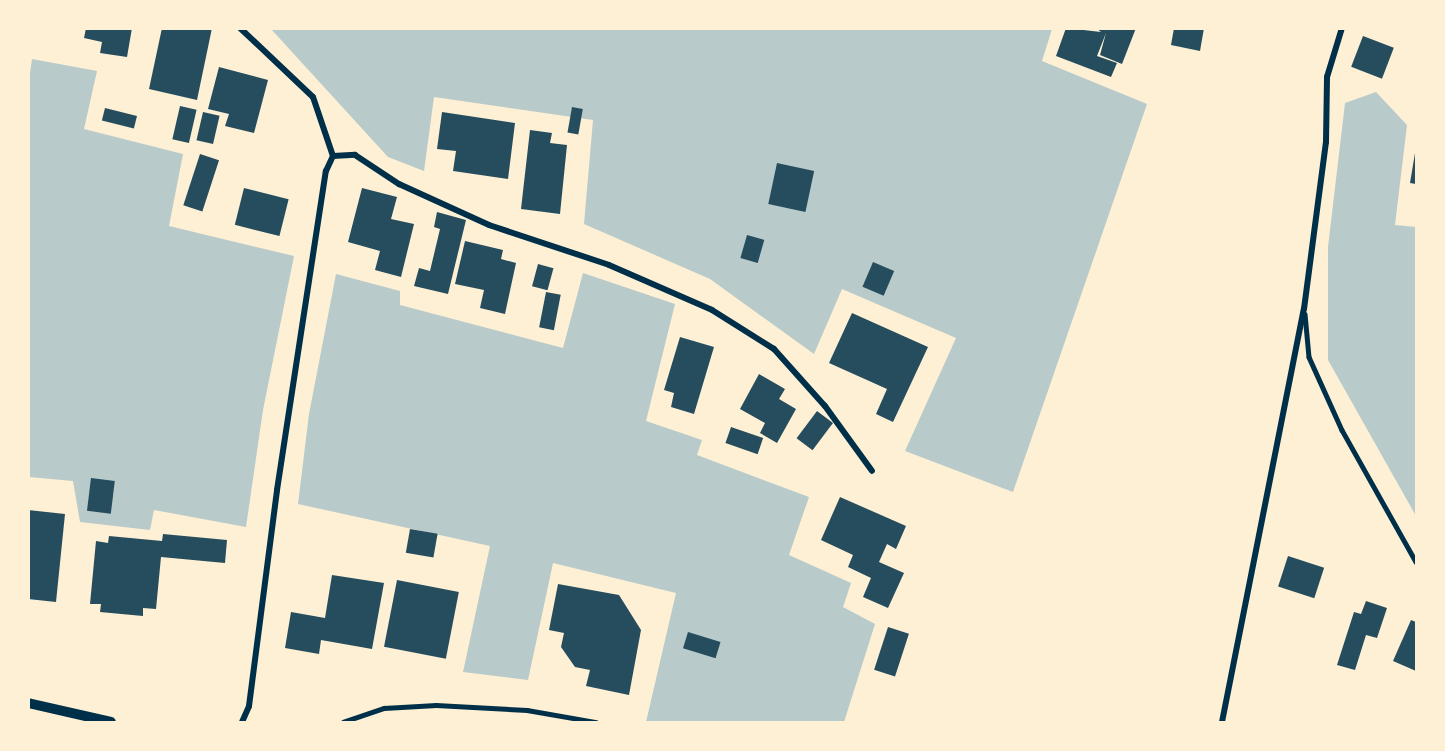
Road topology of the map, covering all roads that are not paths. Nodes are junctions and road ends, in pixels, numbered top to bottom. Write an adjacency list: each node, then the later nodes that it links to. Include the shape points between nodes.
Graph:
1 (240, 28): 3 (street, via 313,97)
2 (1342, 28): 4 (street, via 1328,76 1326,142)
3 (333, 156): 5 (street, via 355,155 399,184 489,225 609,265 712,310 774,350 825,406); 9 (street, via 326,171 277,490 249,706)
4 (1304, 309): 6 (lane, via 1310,357 1342,430); 12 (street)
5 (872, 471)
6 (1416, 562)
7 (28, 703): 8 (street)
8 (111, 723)
9 (242, 723)
10 (343, 723): 11 (lane, via 384,708 436,705 527,710)
11 (596, 723)
12 (1222, 723)

